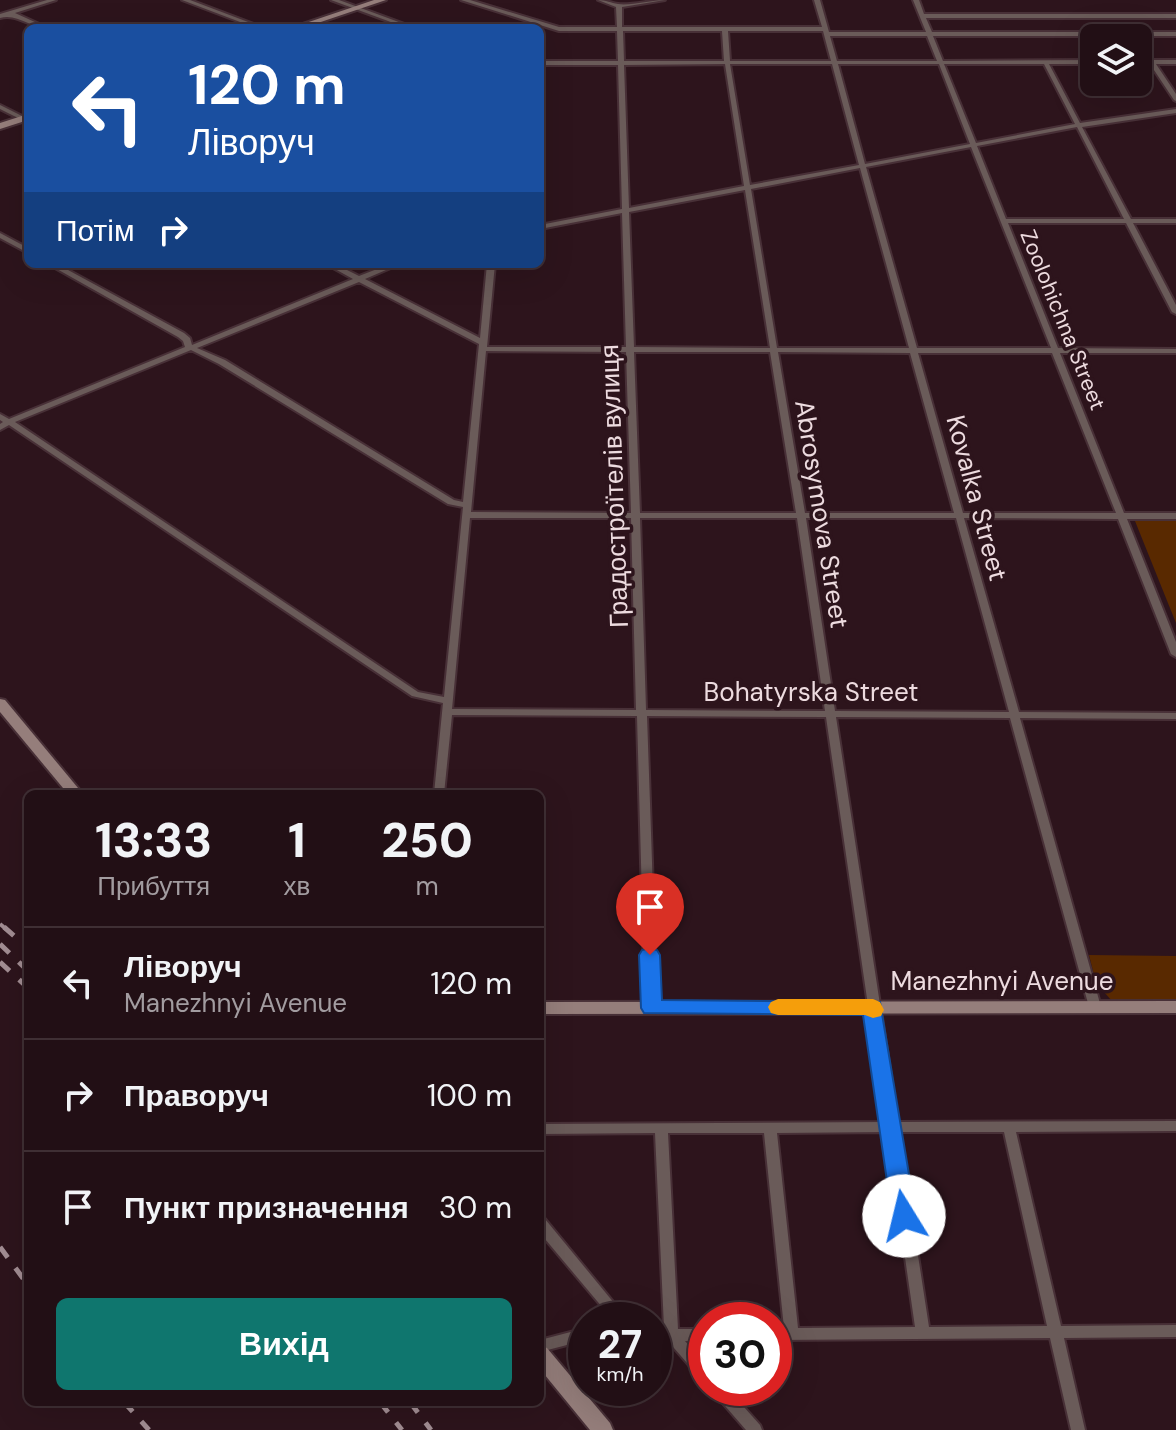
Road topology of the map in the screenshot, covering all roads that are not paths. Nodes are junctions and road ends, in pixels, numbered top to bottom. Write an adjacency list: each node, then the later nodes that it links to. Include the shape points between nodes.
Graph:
1 (53, 0): 13 (street)
2 (185, 0): 18 (street)
3 (334, 0): 11 (street)
4 (382, 0): 11 (street)
5 (464, 0): 21 (street)
6 (601, 0): 10 (street)
7 (662, 0): 10 (street)
8 (817, 0): 25 (street, Kovalka Street)
9 (916, 0): 15 (street, Zoolohichna Street)
10 (619, 6): 23 (street, Градостроїтелiв вулиця)
11 (357, 8): 19 (street); 20 (street)
12 (0, 9): 13 (street)
13 (9, 13): 14 (street); 17 (street)
14 (0, 16)
15 (922, 16): 16 (street); 26 (street, Zoolohichna Street)
16 (1176, 16)
17 (35, 24)
18 (250, 24)
19 (307, 24)
20 (401, 24)
21 (539, 24)
22 (544, 26): 23 (street)
23 (621, 28): 24 (street); 35 (street, Градостроїтелiв вулиця)
24 (725, 29): 25 (street); 28 (street, Abrosymova Street)
25 (825, 32): 26 (street); 29 (street, Kovalka Street)
26 (930, 34): 27 (street); 30 (street, Zoolohichna Street)
27 (1176, 34)
28 (727, 62): 29 (street); 35 (street); 46 (street, Abrosymova Street)
29 (834, 62): 30 (street); 45 (street, Kovalka Street)
30 (941, 62): 36 (street); 44 (street, Zoolohichna Street)
31 (1080, 62): 36 (street)
32 (1152, 62): 33 (street); 37 (street)
33 (1176, 62)
34 (544, 63): 35 (street)
35 (623, 63): 47 (street, Градостроїтелiв вулиця)
36 (1046, 63): 42 (street)
37 (1176, 99)
38 (0, 107): 40 (street)
39 (1176, 111): 42 (street)
40 (24, 118)
41 (24, 120): 43 (street)
42 (1080, 125): 44 (street); 49 (street)
43 (0, 126)
44 (974, 145): 45 (street); 48 (street, Zoolohichna Street)
45 (862, 166): 46 (street); 64 (street, Kovalka Street)
46 (748, 188): 47 (street); 63 (street, Abrosymova Street)
47 (628, 213): 51 (street); 62 (street, Градостроїтелiв вулиця)
48 (1004, 221): 49 (street); 65 (street, Zoolohichna Street)
49 (1130, 221): 50 (street); 59 (street)
50 (1176, 221)
51 (544, 226)
52 (0, 235): 53 (street)
53 (24, 249)
54 (59, 268): 61 (street, via 181,335)
55 (338, 268): 58 (street)
56 (387, 268): 58 (street)
57 (491, 268): 60 (street)
58 (361, 279): 60 (street); 61 (street)
59 (1176, 312)
60 (483, 346): 62 (street); 68 (street)
61 (191, 348): 67 (street); 68 (street)
62 (632, 349): 63 (street); 69 (street, Градостроїтелiв вулиця)
63 (775, 350): 64 (street); 70 (street, Abrosymova Street)
64 (913, 350): 65 (street); 71 (street, Kovalka Street)
65 (1055, 350): 66 (street); 72 (street, Zoolohichna Street)
66 (1176, 351)
67 (3, 422): 76 (street, Bohatyrska Street, via 415,694)
68 (466, 510): 69 (street); 76 (street)
69 (637, 515): 70 (street); 77 (street, Градостроїтелiв вулиця)
70 (801, 516): 71 (street); 78 (street, Abrosymova Street)
71 (959, 516): 72 (street); 79 (street, Kovalka Street)
72 (1121, 516): 73 (street); 74 (street, Zoolohichna Street)
73 (1176, 516)
74 (1176, 654)
75 (0, 703): 81 (street)
76 (447, 706): 77 (street, Bohatyrska Street); 82 (street)
77 (643, 713): 78 (street, Bohatyrska Street); 87 (street, Градостроїтелiв вулиця)
78 (830, 714): 79 (street, Bohatyrska Street); 83 (street, Abrosymova Street)
79 (1014, 715): 80 (street, Bohatyrska Street); 84 (street, Kovalka Street)
80 (1176, 716)
81 (73, 790)
82 (439, 790)
83 (873, 1007): 84 (street, Manezhnyi Avenue); 87 (street, Manezhnyi Avenue); 89 (street, Abrosymova Street)
84 (1095, 1007): 85 (street, Manezhnyi Avenue)
85 (1176, 1007)
86 (544, 1008): 87 (street, Manezhnyi Avenue)
87 (651, 1008)
88 (1176, 1126): 90 (street)
89 (890, 1127): 90 (street); 92 (street); 100 (street, Abrosymova Street)
90 (1009, 1127): 99 (street)
91 (661, 1128): 92 (street); 93 (street); 96 (street)
92 (770, 1128): 97 (street)
93 (544, 1129)
94 (544, 1228): 95 (street)
95 (606, 1302)
96 (669, 1302)
97 (789, 1302)
98 (1176, 1331): 99 (street)
99 (1055, 1332): 100 (street); 110 (street)
100 (923, 1333): 101 (street)
101 (792, 1334)
102 (672, 1336): 105 (street)
103 (568, 1339): 104 (street)
104 (544, 1345)
105 (688, 1354)
106 (544, 1359): 108 (street)
107 (734, 1406): 109 (street)
108 (603, 1430)
109 (755, 1430)
110 (1078, 1430)

